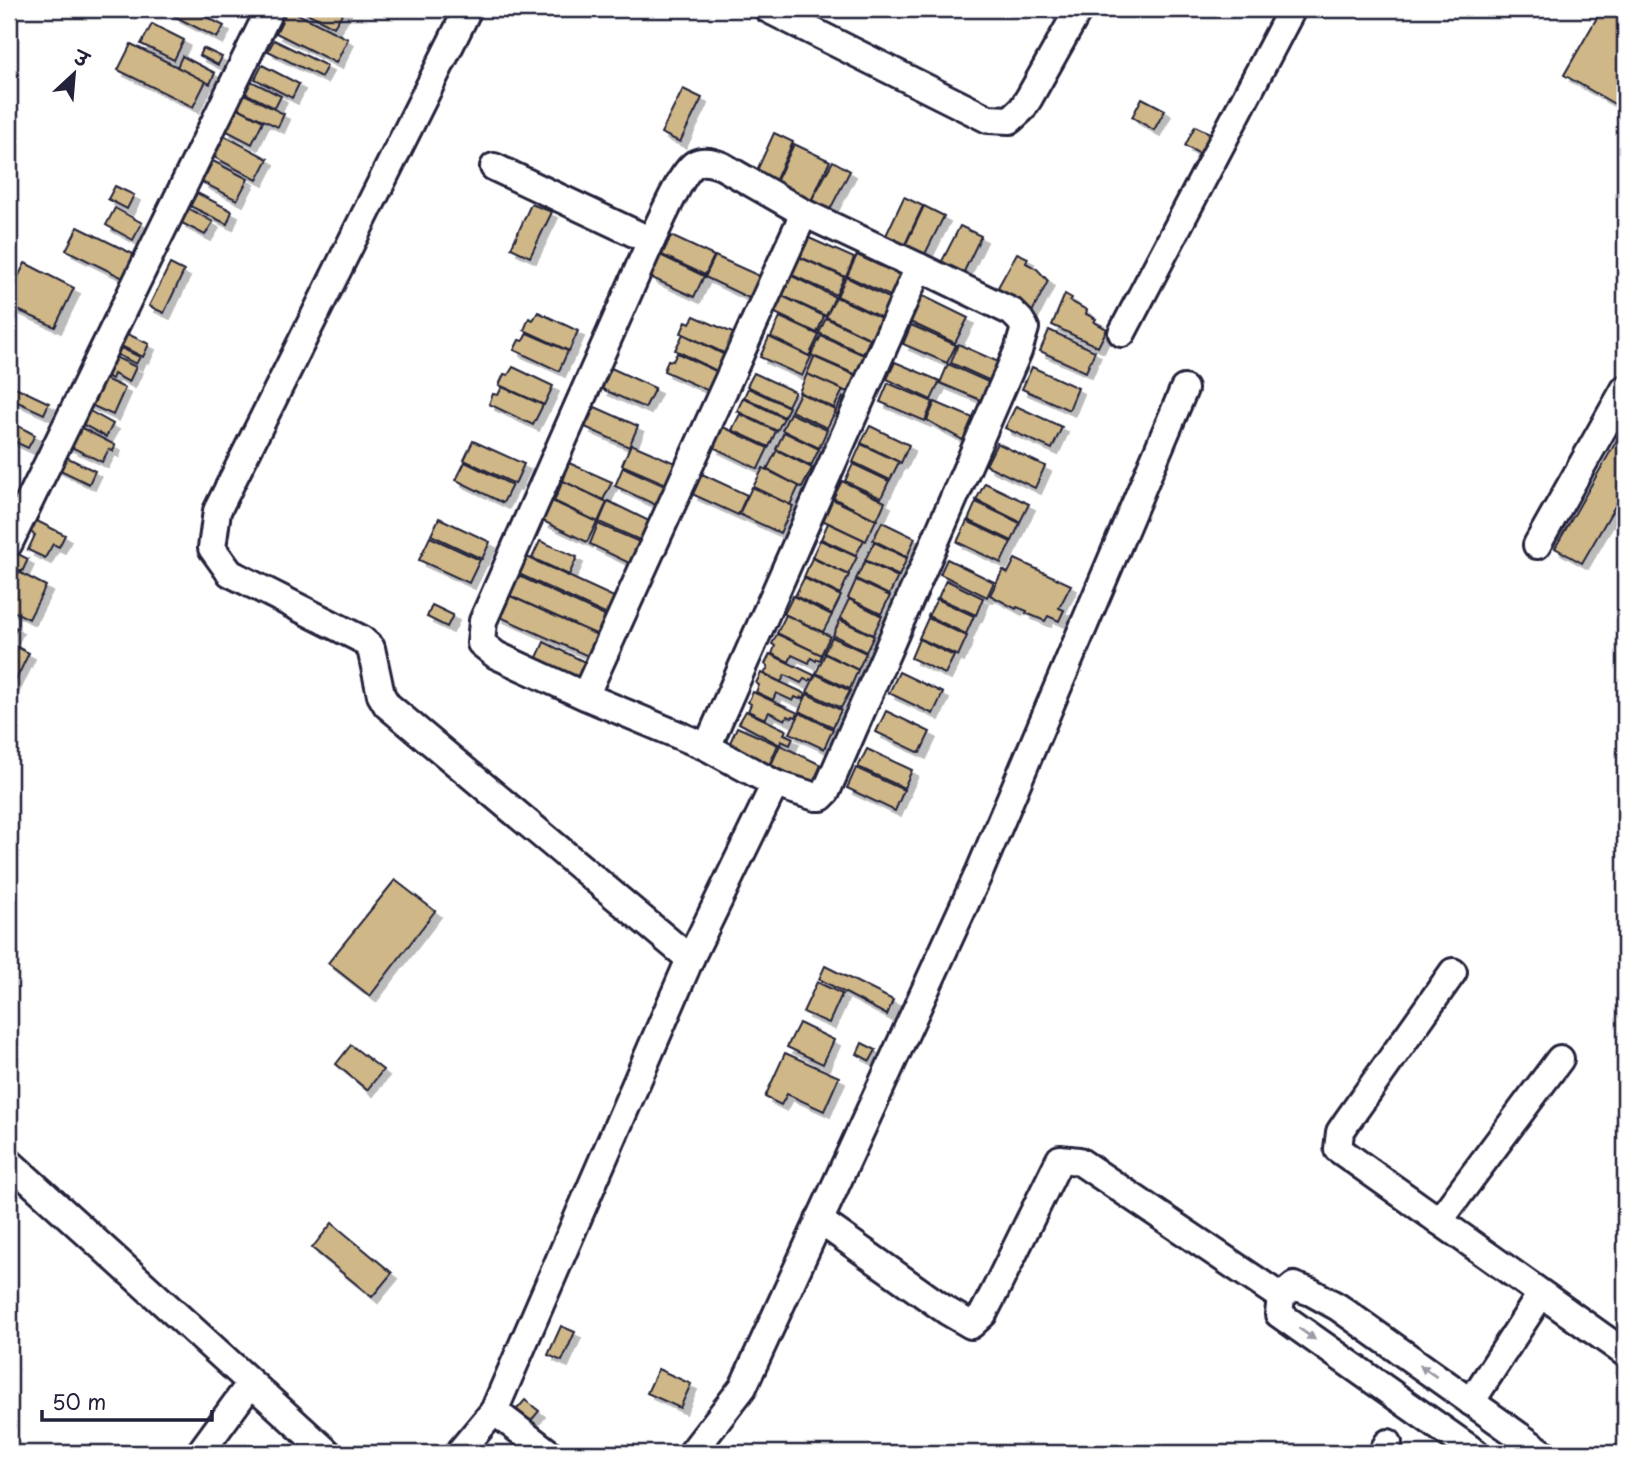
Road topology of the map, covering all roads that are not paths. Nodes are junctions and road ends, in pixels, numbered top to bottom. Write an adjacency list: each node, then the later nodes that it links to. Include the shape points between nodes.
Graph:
1 (271, 9): 13 (street)
2 (468, 9): 18 (street, via 217,512 212,548 230,573 361,639 371,648 387,705)
3 (768, 9): 4 (street, via 988,119 1010,120 1022,109)
4 (1079, 9)
5 (1292, 9): 10 (street)
6 (494, 167): 8 (street)
7 (803, 213): 8 (street, via 708,161 695,164 681,180); 9 (street); 15 (street)
8 (651, 241): 15 (street, via 483,621 481,643 496,655)
9 (919, 267): 16 (street); 17 (street, via 1012,312 1025,328 826,792 816,797)
10 (1122, 333)
11 (1184, 389): 22 (street, via 979,873)
12 (1625, 389): 14 (street)
13 (9, 543)
14 (1537, 545)
15 (585, 696): 16 (street)
16 (707, 747): 17 (street)
17 (775, 784): 18 (street)
18 (690, 959): 29 (street)
19 (1453, 972): 23 (street, via 1340,1132 1338,1149)
20 (1560, 1059): 23 (street)
21 (9, 1162): 27 (street)
22 (819, 1220): 25 (street, via 971,1325 983,1314 1060,1158 1079,1161); 34 (street, via 743,1387)
23 (1438, 1221): 24 (street)
24 (1541, 1294): 26 (street); 28 (street)
25 (1281, 1297): 28 (street, one-way to 25, via 1311,1292 1294,1286); 35 (street, one-way to 35, via 1279,1314)
26 (1625, 1353)
27 (251, 1383): 30 (street); 31 (street)
28 (1471, 1402): 36 (street)
29 (494, 1411): 32 (street); 33 (street)
30 (200, 1453)
31 (328, 1453)
32 (459, 1453)
33 (549, 1453)
34 (692, 1453)
35 (1476, 1453)
36 (1543, 1453)

